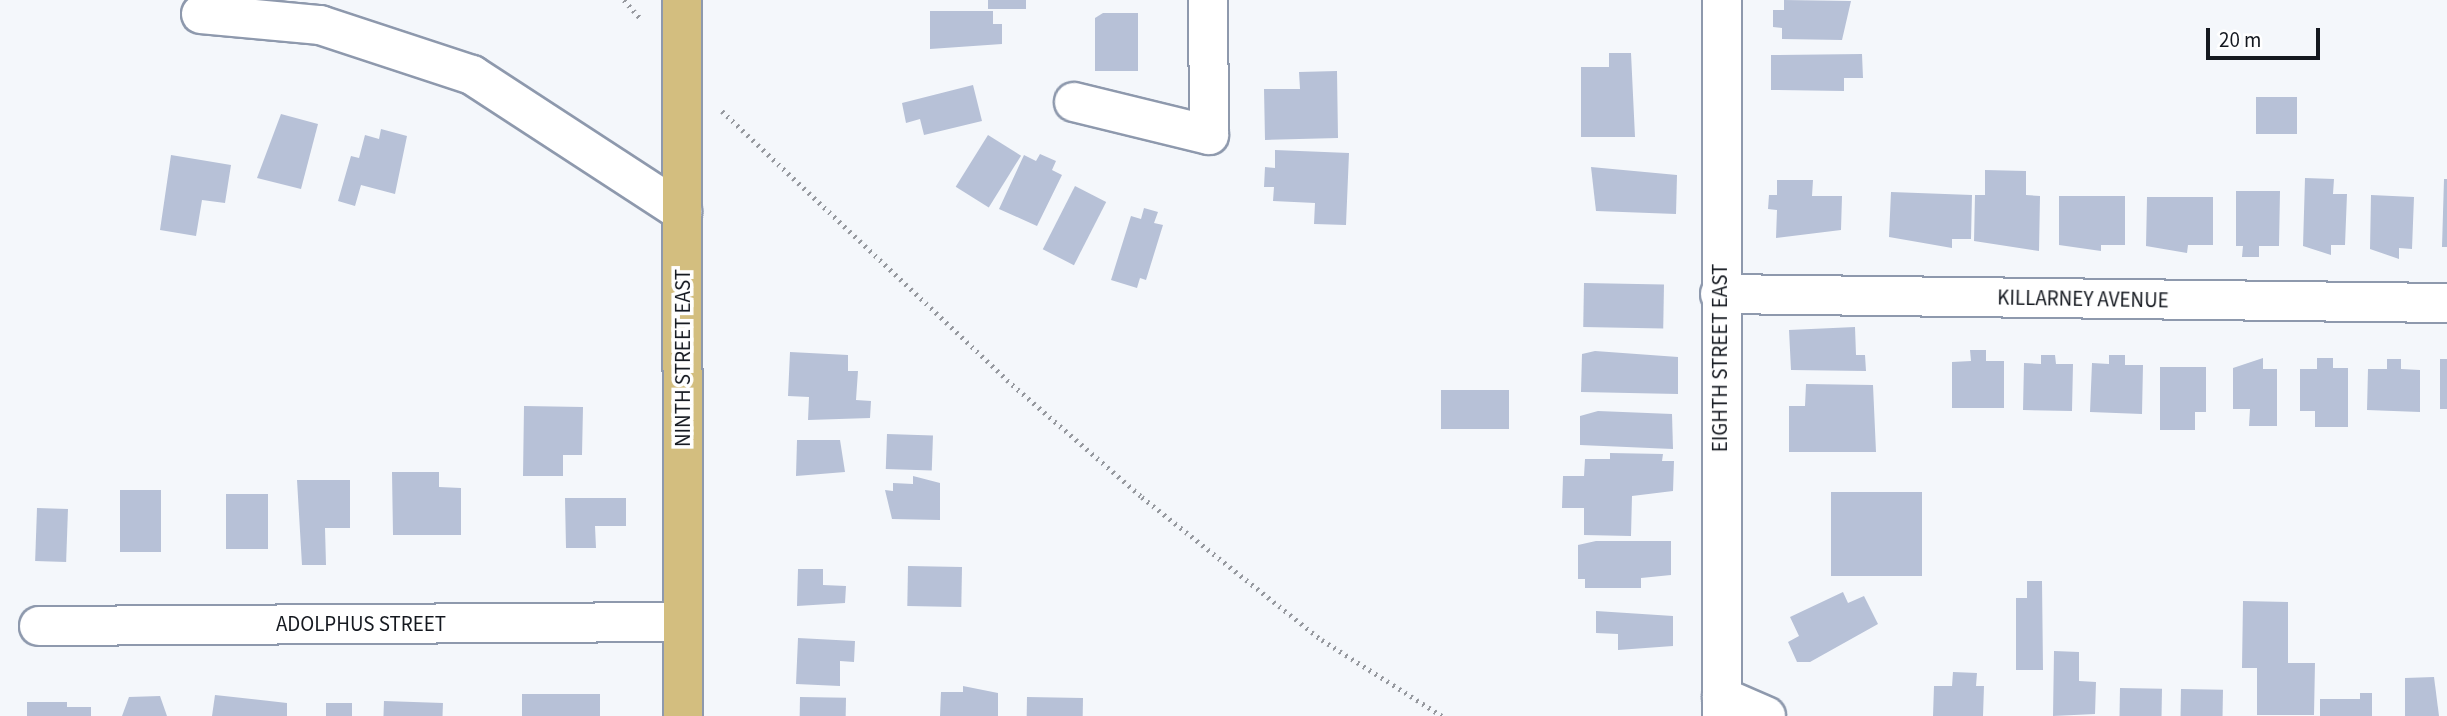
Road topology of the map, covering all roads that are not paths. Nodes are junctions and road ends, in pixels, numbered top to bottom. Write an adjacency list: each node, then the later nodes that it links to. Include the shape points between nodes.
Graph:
1 (682, 0): 6 (main road, NINTH STREET EAST)
2 (1208, 0): 5 (street, via 1209,135)
3 (1722, 0): 7 (street, EIGHTH STREET EAST)
4 (201, 13): 6 (street, via 320,25 472,75)
5 (1074, 102)
6 (682, 212): 9 (main road, NINTH STREET EAST)
7 (1720, 294): 8 (street, KILLARNEY AVENUE); 11 (street, EIGHTH STREET EAST)
8 (2447, 303)
9 (683, 622): 10 (street, ADOLPHUS STREET); 12 (main road, NINTH STREET EAST)
10 (39, 626)
11 (1722, 706): 13 (street)
12 (683, 716)
13 (1766, 716)

